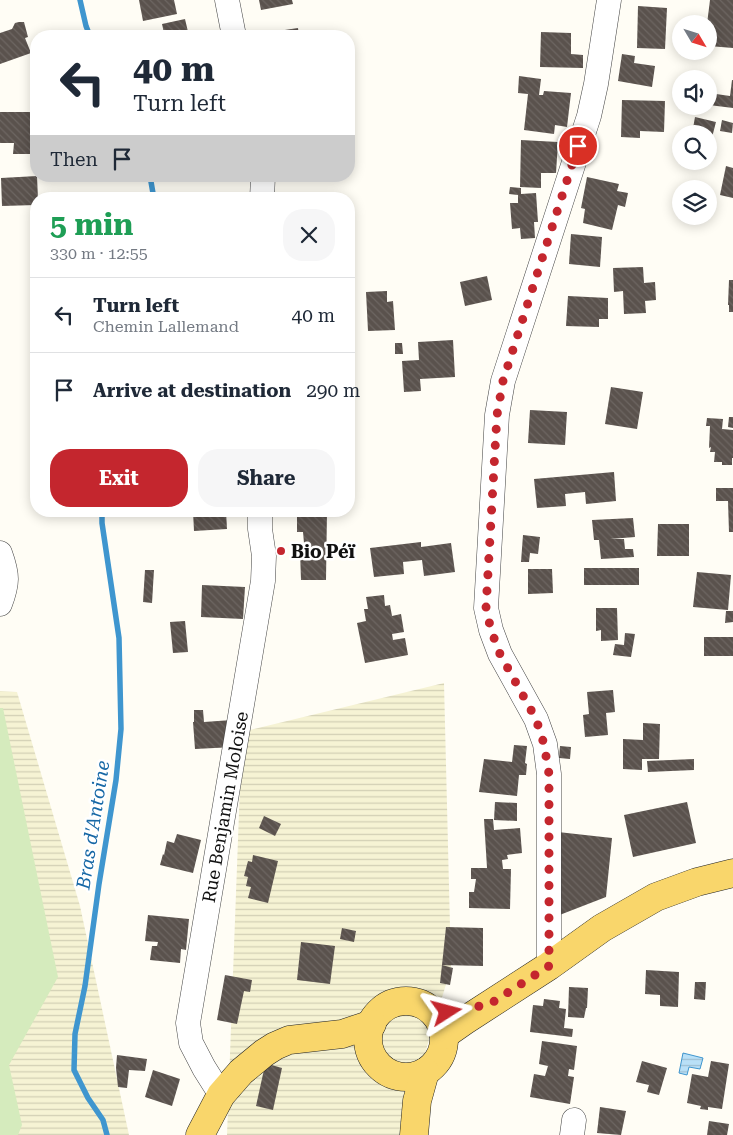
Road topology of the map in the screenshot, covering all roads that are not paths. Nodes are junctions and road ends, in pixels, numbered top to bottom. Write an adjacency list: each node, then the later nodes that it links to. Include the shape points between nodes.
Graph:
1 (227, 0): 3 (street)
2 (609, 0): 8 (street, via 589,116 503,381 496,425 486,608 500,654 536,719 544,744 549,774)
3 (233, 30)
4 (260, 517): 12 (street, Rue Benjamin Moloise, via 263,581 188,1024 191,1043)
5 (0, 554): 6 (street, via 7,581)
6 (0, 604)
7 (733, 873): 8 (main road, via 656,897 602,928)
8 (549, 966): 9 (main road, via 490,1004 460,1010)
9 (439, 1024): 10 (main road, via 424,1005 400,1002 379,1013); 11 (main road, via 444,1046 440,1056 434,1065)
10 (370, 1034): 11 (main road, via 376,1062 391,1074); 12 (main road, via 289,1040 264,1053)
11 (412, 1074): 14 (main road, via 417,1101)
12 (220, 1095): 13 (main road)
13 (200, 1135)
14 (414, 1135)

